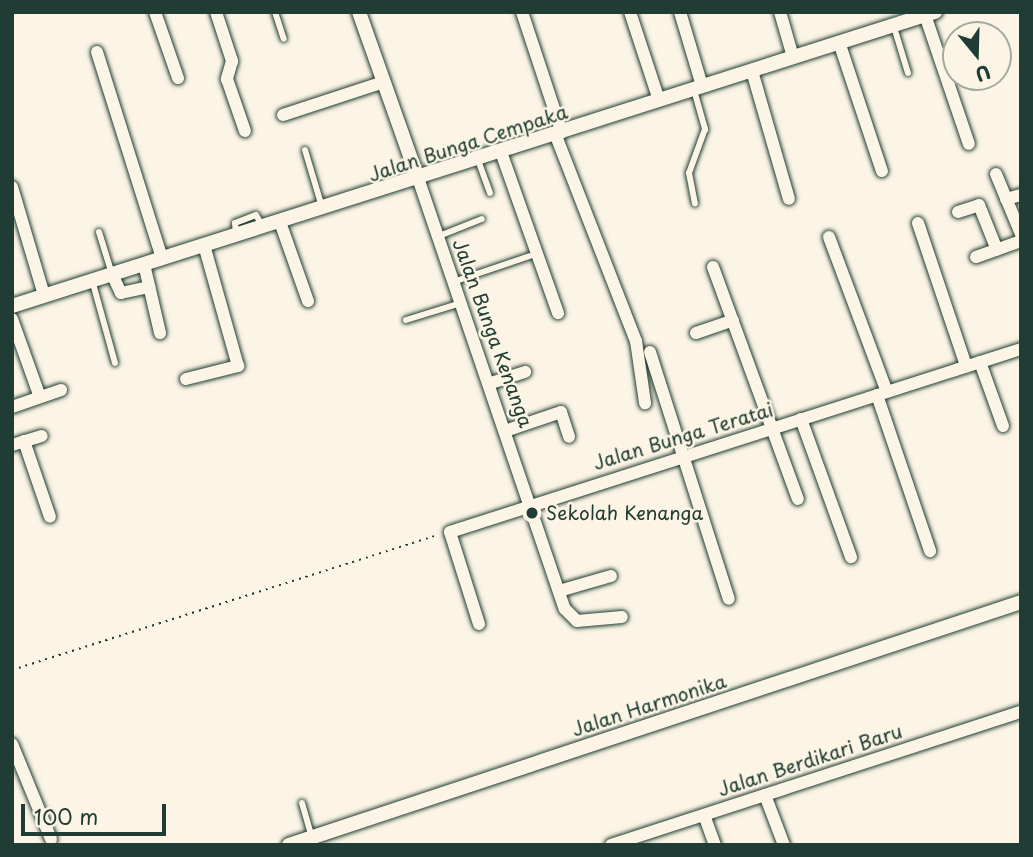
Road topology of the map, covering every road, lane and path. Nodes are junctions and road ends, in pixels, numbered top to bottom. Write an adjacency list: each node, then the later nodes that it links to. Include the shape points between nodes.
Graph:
1 (155, 12): 17 (street)
2 (216, 12): 22 (street, via 231,57 227,79)
3 (275, 12): 11 (lane)
4 (359, 12): 18 (street, Jalan Bunga Kenanga)
5 (522, 12): 23 (street)
6 (630, 12): 20 (street)
7 (680, 12): 19 (street)
8 (780, 12): 14 (street)
9 (930, 14): 10 (street, Jalan Bunga Cempaka); 24 (street)
10 (894, 25): 12 (street, Jalan Bunga Cempaka); 16 (lane)
11 (284, 39)
12 (839, 42): 14 (street, Jalan Bunga Cempaka); 28 (street)
13 (97, 52): 51 (street)
14 (793, 57): 15 (street, Jalan Bunga Cempaka)
15 (752, 71): 19 (street, Jalan Bunga Cempaka); 34 (street)
16 (908, 73)
17 (178, 78)
18 (384, 82): 21 (street); 30 (street, Jalan Bunga Kenanga)
19 (698, 87): 20 (street, Jalan Bunga Cempaka); 36 (lane, via 705,129 689,173)
20 (659, 100): 23 (street, Jalan Bunga Cempaka)
21 (283, 114)
22 (245, 131)
23 (559, 134): 26 (street, Jalan Bunga Cempaka); 79 (street, via 636,341)
24 (969, 144)
25 (305, 150): 37 (lane)
26 (501, 152): 27 (street, Jalan Bunga Cempaka); 62 (street)
27 (478, 160): 30 (street, Jalan Bunga Cempaka); 32 (lane)
28 (882, 171)
29 (996, 174): 35 (street)
30 (419, 181): 37 (street, Jalan Bunga Cempaka); 44 (street, Jalan Bunga Kenanga)
31 (12, 187): 58 (street)
32 (490, 193)
33 (1021, 195): 35 (street)
34 (789, 199)
35 (1006, 199): 43 (street)
36 (695, 203)
37 (323, 209): 40 (street, Jalan Bunga Cempaka)
38 (958, 212): 48 (street, via 979,205)
39 (482, 219): 44 (lane)
40 (280, 222): 47 (street, Jalan Bunga Cempaka); 59 (street)
41 (918, 223): 72 (street)
42 (99, 232): 54 (lane)
43 (1021, 234)
44 (438, 236): 56 (street, Jalan Bunga Kenanga)
45 (829, 237): 77 (street)
46 (1021, 241): 48 (street)
47 (204, 245): 51 (street, Jalan Bunga Cempaka); 74 (street, via 238,366)
48 (998, 250): 50 (street)
49 (530, 256): 56 (lane)
50 (976, 257)
51 (162, 258): 52 (street, Jalan Bunga Cempaka)
52 (144, 264): 54 (street, Jalan Bunga Cempaka); 57 (street)
53 (713, 267): 65 (street)
54 (111, 274): 55 (street, Jalan Bunga Cempaka); 57 (street, via 121,293)
55 (92, 280): 58 (street, Jalan Bunga Cempaka); 71 (lane)
56 (453, 282): 60 (street, Jalan Bunga Kenanga)
57 (149, 287): 66 (street)
58 (44, 295): 61 (street, Jalan Bunga Cempaka)
59 (307, 301)
60 (461, 303): 64 (lane); 75 (street, Jalan Bunga Kenanga)
61 (12, 306)
62 (558, 313)
63 (12, 319): 78 (street)
64 (406, 320)
65 (733, 320): 67 (street); 83 (street)
66 (160, 332)
67 (696, 333)
68 (1021, 349): 70 (street, Jalan Bunga Teratai)
69 (650, 352): 88 (street)
70 (980, 362): 72 (street, Jalan Bunga Teratai); 82 (street)
71 (115, 363)
72 (966, 366): 77 (street, Jalan Bunga Teratai)
73 (524, 372): 75 (street)
74 (186, 379)
75 (491, 383): 84 (street, Jalan Bunga Kenanga)
76 (61, 390): 78 (street)
77 (882, 394): 81 (street, Jalan Bunga Teratai); 93 (street)
78 (40, 397): 80 (street)
79 (645, 403)
80 (12, 407)
81 (801, 419): 83 (street, Jalan Bunga Teratai); 94 (street)
82 (1003, 426)
83 (773, 428): 88 (street, Jalan Bunga Teratai); 89 (street)
84 (508, 430): 86 (street, via 561,412); 90 (street, Jalan Bunga Kenanga)
85 (42, 436): 87 (street)
86 (569, 437)
87 (18, 443): 91 (street)
88 (683, 457): 90 (street, Jalan Bunga Teratai); 97 (street)
89 (799, 499)
90 (533, 502): 92 (street, Jalan Bunga Teratai); 96 (street, Jalan Bunga Kenanga)
91 (50, 517)
92 (450, 532): 100 (street); 101 (path)
93 (929, 551)
94 (851, 557)
95 (611, 576): 96 (street)
96 (559, 592): 99 (street, Jalan Bunga Kenanga, via 577,621)
97 (729, 600)
98 (1021, 602): 107 (street, Jalan Harmonika)
99 (622, 617)
100 (480, 624)
101 (12, 670)
102 (1021, 712): 104 (street, Jalan Berdikari Baru)
103 (12, 744): 109 (street)
104 (765, 795): 106 (street, Jalan Berdikari Baru); 113 (street)
105 (302, 803): 107 (lane)
106 (704, 815): 108 (street, Jalan Berdikari Baru); 112 (street)
107 (312, 837): 110 (street, Jalan Harmonika)
108 (640, 840): 111 (street, Jalan Berdikari Baru)
109 (52, 842)
110 (289, 845)
111 (611, 845)
112 (715, 845)
113 (785, 845)

